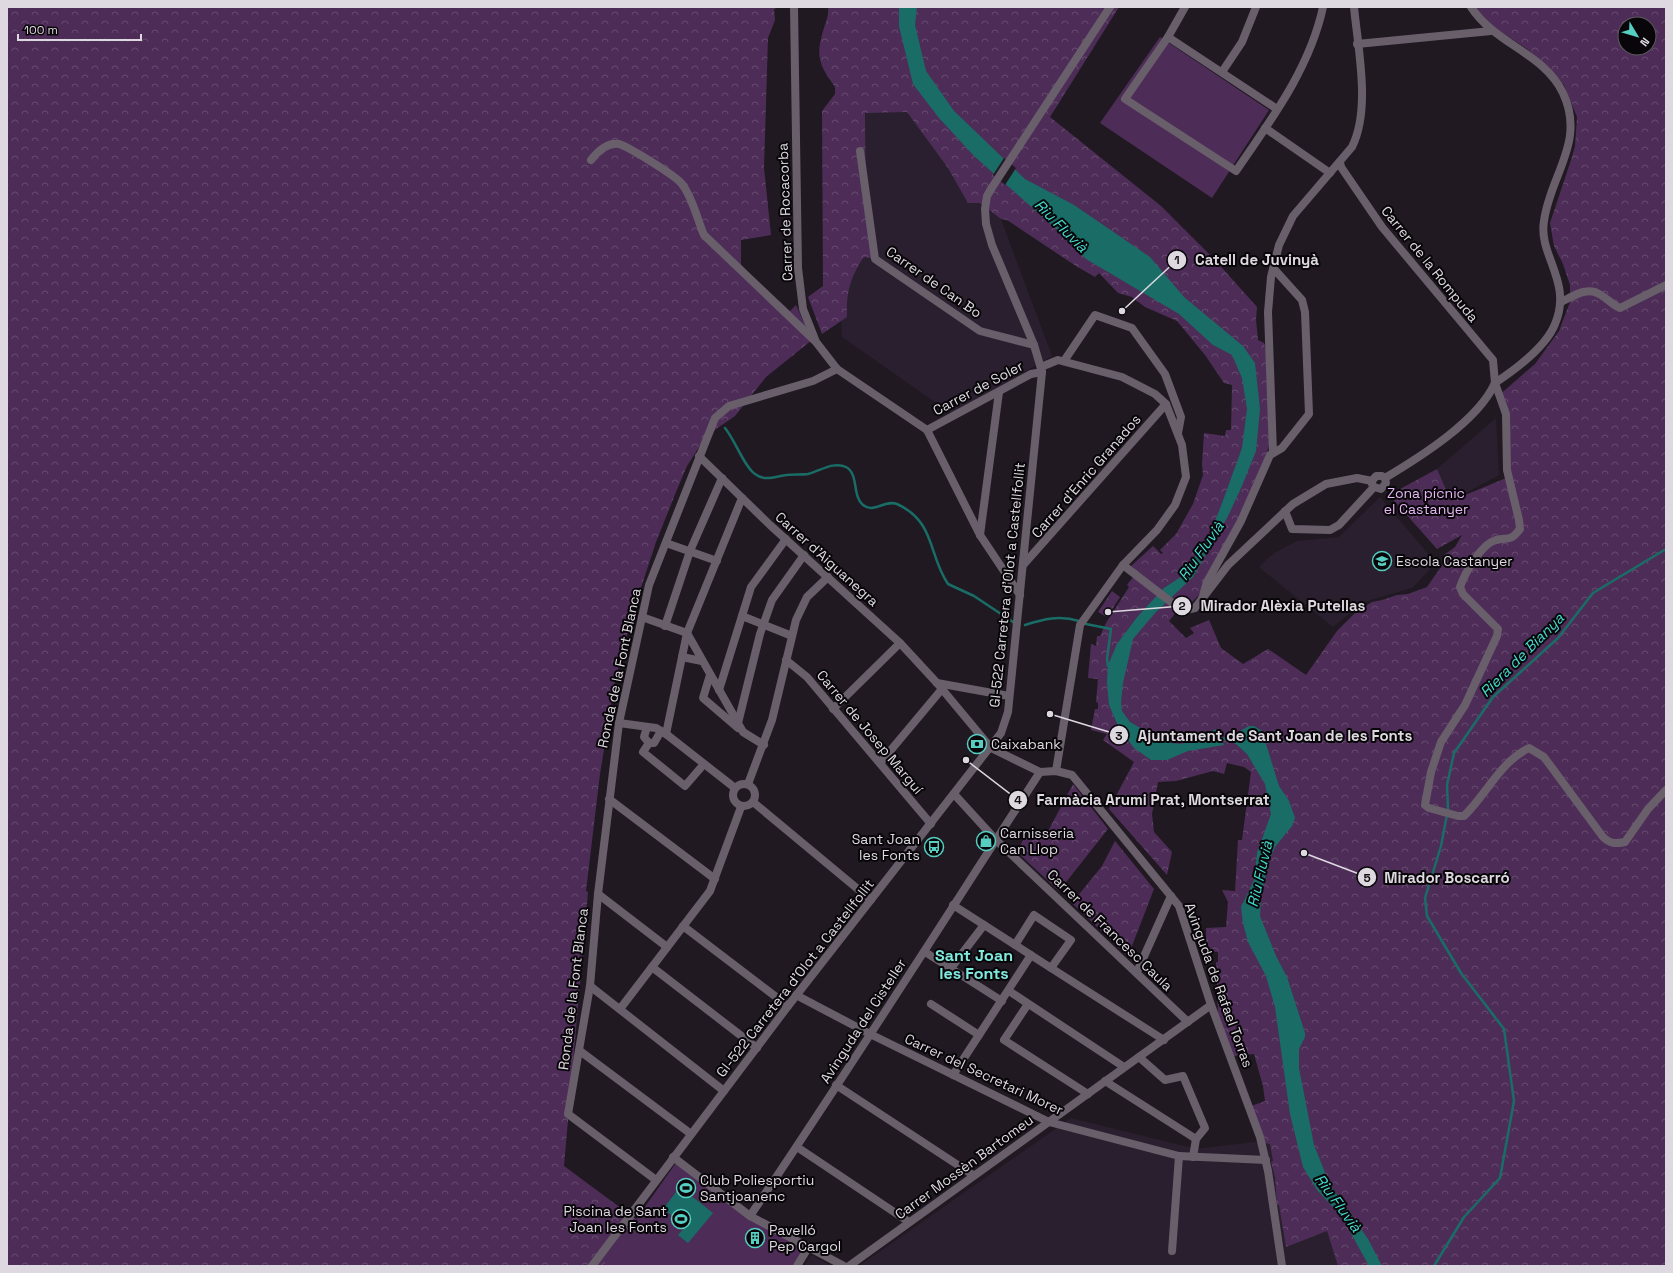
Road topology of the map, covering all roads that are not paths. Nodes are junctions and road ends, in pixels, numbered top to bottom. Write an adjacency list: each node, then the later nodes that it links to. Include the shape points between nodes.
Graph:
1 (794, 7): 21 (street, Carrer de Rocacorba, via 798,268 803,309)
2 (1110, 7): 22 (street, GI-522 Carretera d'Olot a Castellfollit, via 987,196 985,215 992,245)
3 (1185, 7): 9 (street)
4 (1256, 7): 11 (street, via 1242,42)
5 (1323, 7): 12 (street, via 1310,51)
6 (1354, 7): 10 (street)
7 (1471, 7): 8 (street)
8 (1491, 32): 10 (street); 20 (street, via 1540,64 1563,93 1568,108 1571,122 1570,138 1544,221 1543,236 1557,277)
9 (1168, 37): 11 (street); 13 (street, via 1125,99 1236,171)
10 (1358, 44): 16 (street, via 1363,104 1361,120 1354,142)
11 (1222, 72): 12 (street)
12 (1277, 109): 13 (street)
13 (1265, 128): 17 (street)
14 (860, 151): 22 (street, Carrer de Can Bo, via 875,258 980,331)
15 (591, 160): 21 (street, via 604,146 619,144 649,160 682,184 693,204 704,235)
16 (1340, 162): 17 (street); 26 (street, Carrer de la Rompuda, via 1340,167 1382,227 1493,360)
17 (1330, 173): 18 (street, via 1293,216 1279,245)
18 (1274, 269): 31 (street, via 1268,312); 31 (street, via 1302,300 1305,312 1309,414 1282,448)
19 (1666, 285): 20 (street, via 1620,308 1592,291 1582,292)
20 (1561, 302): 26 (street, via 1555,324 1538,348)
21 (816, 342): 24 (street, Carrer de Rocacorba)
22 (1034, 345): 25 (street, GI-522 Carretera d'Olot a Castellfollit)
23 (1064, 361): 25 (street, Carrer de Soler, via 1058,360); 28 (street, via 1122,377 1155,394); 30 (street, via 1095,315 1132,328 1165,374 1181,417)
24 (837, 369): 29 (street, Carrer de Rocacorba); 32 (street, Ronda de la Font Blanca, via 812,381 729,406 715,418)
25 (1041, 369): 27 (street, Carrer de Soler); 43 (street, GI-522 Carretera d'Olot a Castellfollit)
26 (1495, 383): 34 (street, via 1490,396 1437,444 1384,478 1376,476); 77 (street, Carrer de la Rompuda, via 1506,414 1507,470 1520,529 1508,540 1496,540 1485,546 1464,576 1460,587 1463,594 1498,629 1497,636 1465,705 1441,742 1431,772 1425,805 1428,808 1464,816 1505,767 1520,752 1529,748 1544,757 1598,832 1610,843 1625,842 1648,809)
27 (999, 392): 29 (street, Carrer de Soler); 37 (street)
28 (1166, 404): 30 (street); 43 (street, Carrer d'Enric Granados)
29 (927, 430): 37 (street)
30 (1178, 434): 44 (street, via 1186,477 1174,505 1157,530)
31 (1273, 453): 47 (street, via 1241,521 1207,582)
32 (699, 456): 33 (street, Carrer d'Aiguanegra); 39 (street, Ronda de la Font Blanca)
33 (722, 478): 35 (street, Carrer d'Aiguanegra); 40 (street)
34 (1373, 484): 36 (street, via 1357,478 1326,484); 36 (street, via 1338,525 1330,530 1292,528)
35 (742, 498): 38 (street, Carrer d'Aiguanegra); 42 (street)
36 (1285, 511): 47 (street, via 1228,565)
37 (980, 536): 46 (street)
38 (786, 539): 41 (street, Carrer d'Aiguanegra); 48 (street, via 751,587)
39 (666, 543): 40 (street); 49 (street, Ronda de la Font Blanca, via 649,585)
40 (690, 551): 42 (street); 51 (street)
41 (804, 555): 45 (street, Carrer d'Aiguanegra); 50 (street, via 772,600)
42 (716, 561): 52 (street)
43 (1024, 564): 46 (street, GI-522 Carretera d'Olot a Castellfollit)
44 (1125, 566): 47 (street, via 1175,605 1186,610 1195,608); 73 (street, via 1080,625)
45 (828, 577): 53 (street, via 807,597 796,620); 54 (street, Carrer d'Aiguanegra)
46 (1020, 595): 61 (street, GI-522 Carretera d'Olot a Castellfollit)
47 (1202, 598)
48 (742, 616): 50 (street); 60 (street)
49 (642, 617): 51 (street); 63 (street, Ronda de la Font Blanca)
50 (763, 625): 53 (street); 64 (street)
51 (665, 626): 52 (street)
52 (687, 633): 55 (street); 57 (street)
53 (792, 636): 56 (street)
54 (900, 643): 59 (street, Carrer d'Aiguanegra); 62 (street)
55 (682, 657): 57 (street); 66 (street)
56 (786, 660): 62 (street, Carrer de Josep Marguí, via 807,677); 69 (street)
57 (702, 661): 58 (street)
58 (710, 675): 60 (street); 67 (street, via 703,698)
59 (939, 686): 61 (street); 70 (street, Carrer d'Aiguanegra); 71 (street)
60 (719, 690): 64 (street)
61 (1009, 696): 70 (street, GI-522 Carretera d'Olot a Castellfollit, via 1008,712 1001,733)
62 (833, 709): 71 (street, Carrer de Josep Marguí)
63 (619, 723): 65 (street); 79 (street, Ronda de la Font Blanca)
64 (738, 723): 67 (street)
65 (647, 727): 66 (street); 68 (street, via 644,738)
66 (663, 732): 68 (street, via 654,743); 72 (street)
67 (744, 732): 69 (street)
68 (649, 743): 72 (street, via 643,752 685,786)
69 (764, 745): 75 (street)
70 (990, 748): 74 (street); 78 (street, GI-522 Carretera d'Olot a Castellfollit)
71 (880, 763): 82 (street, Carrer de Josep Marguí)
72 (704, 764): 76 (street)
73 (1056, 771): 74 (street, Avinguda de Rafael Torras); 86 (street, Avinguda de Rafael Torras, via 1072,775)
74 (1040, 772): 83 (street, Avinguda del Cisteller)
75 (748, 784): 76 (street, via 741,784); 80 (street, via 754,789 756,796)
76 (735, 788): 81 (street, via 732,795 735,803)
77 (1666, 790)
78 (954, 794): 82 (street, GI-522 Carretera d'Olot a Castellfollit); 83 (street, Carrer de Francesc Caula)
79 (609, 799): 84 (street); 85 (street, Ronda de la Font Blanca)
80 (753, 802): 81 (street); 87 (street)
81 (741, 807): 84 (street)
82 (931, 824): 87 (street, GI-522 Carretera d'Olot a Castellfollit)
83 (996, 840): 88 (street, Avinguda del Cisteller); 98 (street, Carrer de Francesc Caula)
84 (715, 879): 90 (street, via 710,891)
85 (598, 894): 92 (street); 99 (street, Ronda de la Font Blanca)
86 (1171, 896): 98 (street); 105 (street, Avinguda de Rafael Torras, via 1179,906)
87 (871, 900): 101 (street, GI-522 Carretera d'Olot a Castellfollit)
88 (953, 905): 89 (street); 93 (street, Avinguda del Cisteller)
89 (984, 925): 91 (street); 96 (street)
90 (683, 926): 92 (street); 106 (street)
91 (1015, 945): 94 (street); 97 (street, via 1034,916 1071,940)
92 (667, 946): 95 (street)
93 (925, 952): 96 (street); 109 (street, Avinguda del Cisteller)
94 (1031, 955): 97 (street); 100 (street)
95 (652, 967): 107 (street); 112 (street)
96 (951, 968): 102 (street)
97 (1051, 968): 111 (street)
98 (1137, 972): 108 (street, Carrer de Francesc Caula)
99 (590, 986): 107 (street); 113 (street, Ronda de la Font Blanca)
100 (1009, 991): 102 (street); 104 (street)
101 (796, 995): 106 (street, GI-522 Carretera d'Olot a Castellfollit); 109 (street, Carrer del Secretari Morer)
102 (1002, 1001): 110 (street)
103 (930, 1004): 110 (street)
104 (1028, 1004): 115 (street); 120 (street, via 1004,1040)
105 (1211, 1005): 108 (street, Carrer Mossèn Bartomeu); 128 (street, Avinguda de Rafael Torras, via 1260,1137)
106 (788, 1006): 112 (street, GI-522 Carretera d'Olot a Castellfollit)
107 (620, 1009): 119 (street)
108 (1188, 1022): 111 (street, Carrer Mossèn Bartomeu)
109 (870, 1034): 116 (street, Carrer del Secretari Morer); 118 (street, Avinguda del Cisteller)
110 (979, 1035): 116 (street)
111 (1164, 1040): 114 (street, Carrer Mossèn Bartomeu)
112 (758, 1048): 119 (street, GI-522 Carretera d'Olot a Castellfollit)
113 (580, 1050): 122 (street); 130 (street, Ronda de la Font Blanca, via 568,1114)
114 (1139, 1057): 115 (street, Carrer Mossèn Bartomeu); 123 (street, via 1165,1080 1183,1076 1205,1128)
115 (1124, 1067): 117 (street, Carrer Mossèn Bartomeu)
116 (953, 1075): 121 (street, Carrer del Secretari Morer)
117 (1105, 1081): 120 (street, Carrer Mossèn Bartomeu); 123 (street)
118 (836, 1085): 124 (street, Avinguda del Cisteller); 129 (street)
119 (724, 1090): 122 (street, GI-522 Carretera d'Olot a Castellfollit)
120 (1088, 1094): 121 (street, Carrer Mossèn Bartomeu)
121 (1048, 1122): 125 (street, Carrer del Secretari Morer); 129 (street, Carrer Mossèn Bartomeu)
122 (691, 1134): 126 (street, GI-522 Carretera d'Olot a Castellfollit)
123 (1196, 1139): 127 (street)
124 (797, 1147): 131 (street, Avinguda del Cisteller); 132 (street)
125 (1179, 1156): 127 (street, Carrer del Secretari Morer); 134 (street)
126 (674, 1157): 130 (street, GI-522 Carretera d'Olot a Castellfollit); 131 (street)
127 (1193, 1157): 128 (street, Carrer del Secretari Morer)
128 (1266, 1160): 139 (street, Avinguda de Rafael Torras)
129 (973, 1176): 132 (street, Carrer Mossèn Bartomeu)
130 (656, 1180): 135 (street, GI-522 Carretera d'Olot a Castellfollit)
131 (750, 1216): 133 (street)
132 (909, 1222): 138 (street, Carrer Mossèn Bartomeu)
133 (808, 1248): 136 (street); 137 (street)
134 (1172, 1251)
135 (592, 1266)
136 (797, 1266)
137 (844, 1266)
138 (849, 1266)
139 (1282, 1266)

